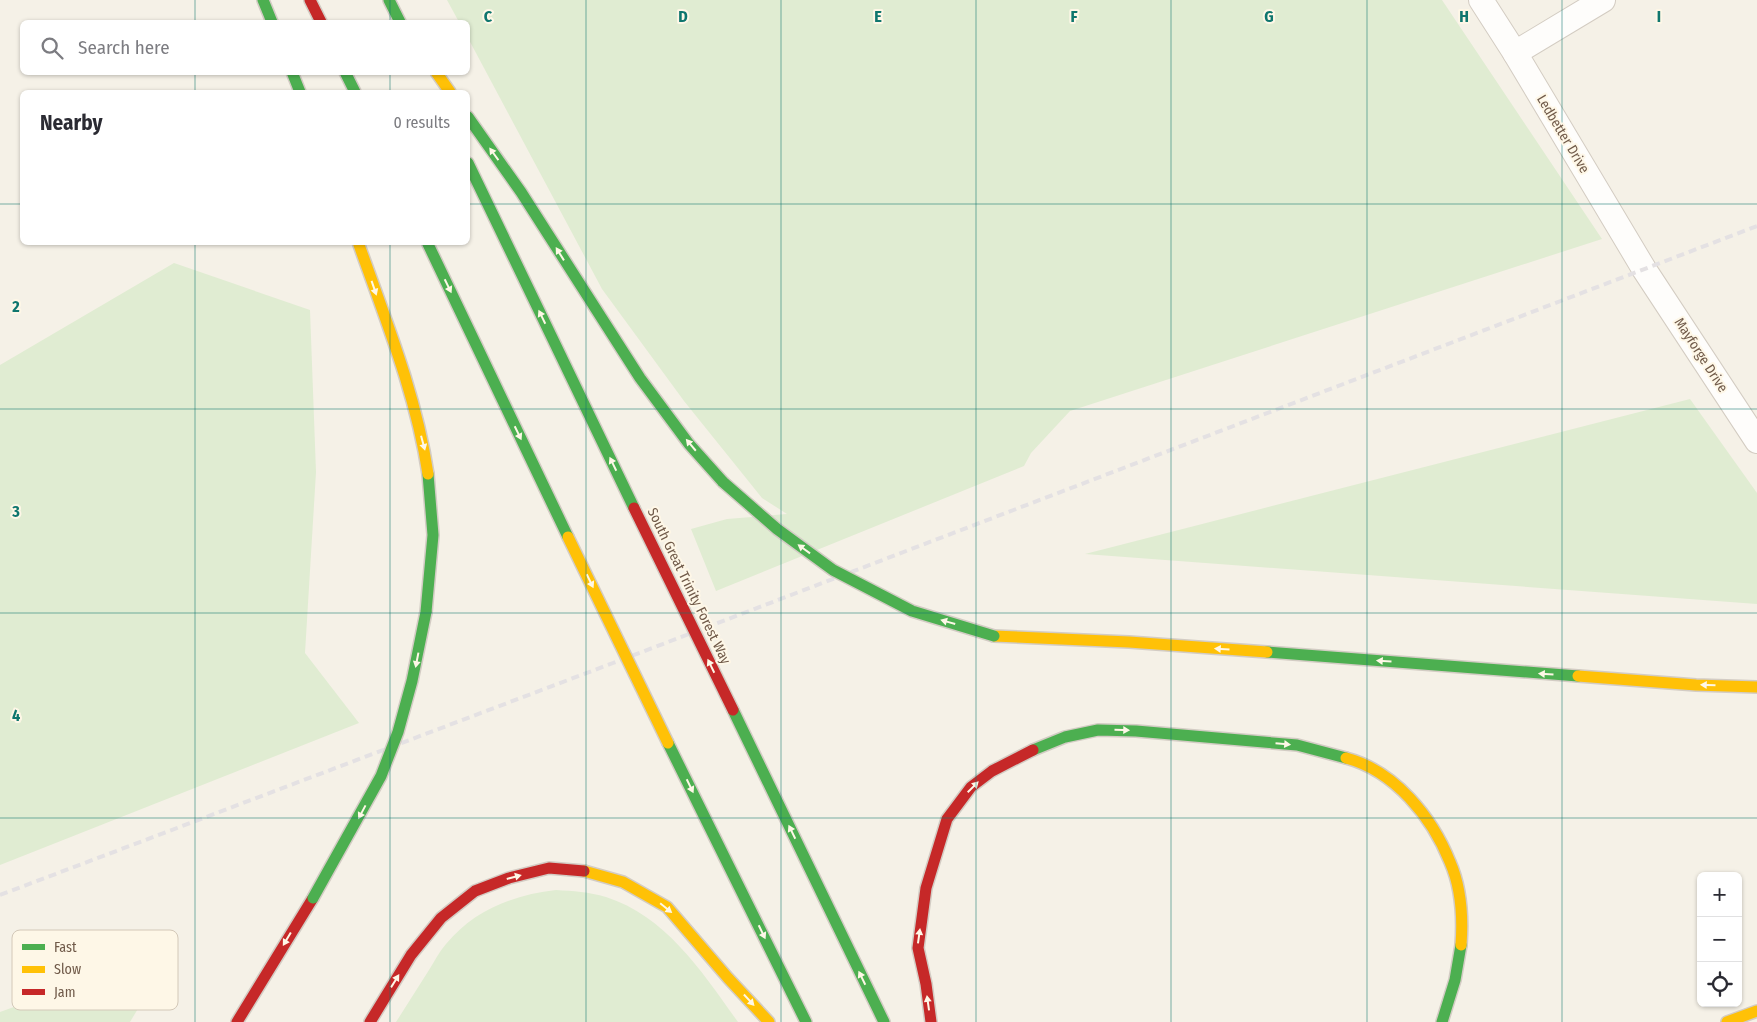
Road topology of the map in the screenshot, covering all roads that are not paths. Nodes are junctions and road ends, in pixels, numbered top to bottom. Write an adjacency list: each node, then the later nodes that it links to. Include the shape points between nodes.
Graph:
1 (263, 0): 6 (main road)
2 (310, 0): 7 (main road)
3 (389, 0): 8 (main road)
4 (1481, 0): 9 (street, Ledbetter Drive)
5 (1603, 0): 9 (street)
6 (271, 20)
7 (320, 20)
8 (399, 20)
9 (1515, 53): 20 (street, Ledbetter Drive)
10 (293, 75): 13 (main road)
11 (346, 75): 14 (main road)
12 (429, 75): 15 (main road)
13 (299, 90)
14 (354, 90)
15 (448, 90)
16 (470, 120): 22 (main road, one-way to 16, bridge, via 1129,642 994,636 912,611 833,570 777,529 723,482 689,444 640,378 521,192)
17 (470, 166): 28 (main road, South Great Trinity Forest Way, one-way to 17, bridge)
18 (359, 245): 24 (main road, one-way to 24, bridge, via 400,360 427,457 433,525 426,612 412,681 398,732 381,776 313,898)
19 (428, 245): 27 (main road, one-way to 27, bridge)
20 (1644, 269): 21 (street, Mayforge Drive)
21 (1757, 441)
22 (1757, 687)
23 (1757, 1011): 31 (main road)
24 (237, 1022)
25 (370, 1022): 26 (main road, one-way to 26, via 411,955 440,918 475,891 549,868 585,871 623,882 667,907)
26 (769, 1022)
27 (806, 1022)
28 (884, 1022)
29 (931, 1022): 30 (main road, one-way to 30, via 918,948 926,888 947,820 971,787 992,771 1065,737 1098,730 1297,745 1354,760 1387,776 1413,801 1436,834 1451,862 1460,897 1461,942 1455,980)
30 (1442, 1022)
31 (1727, 1022)

